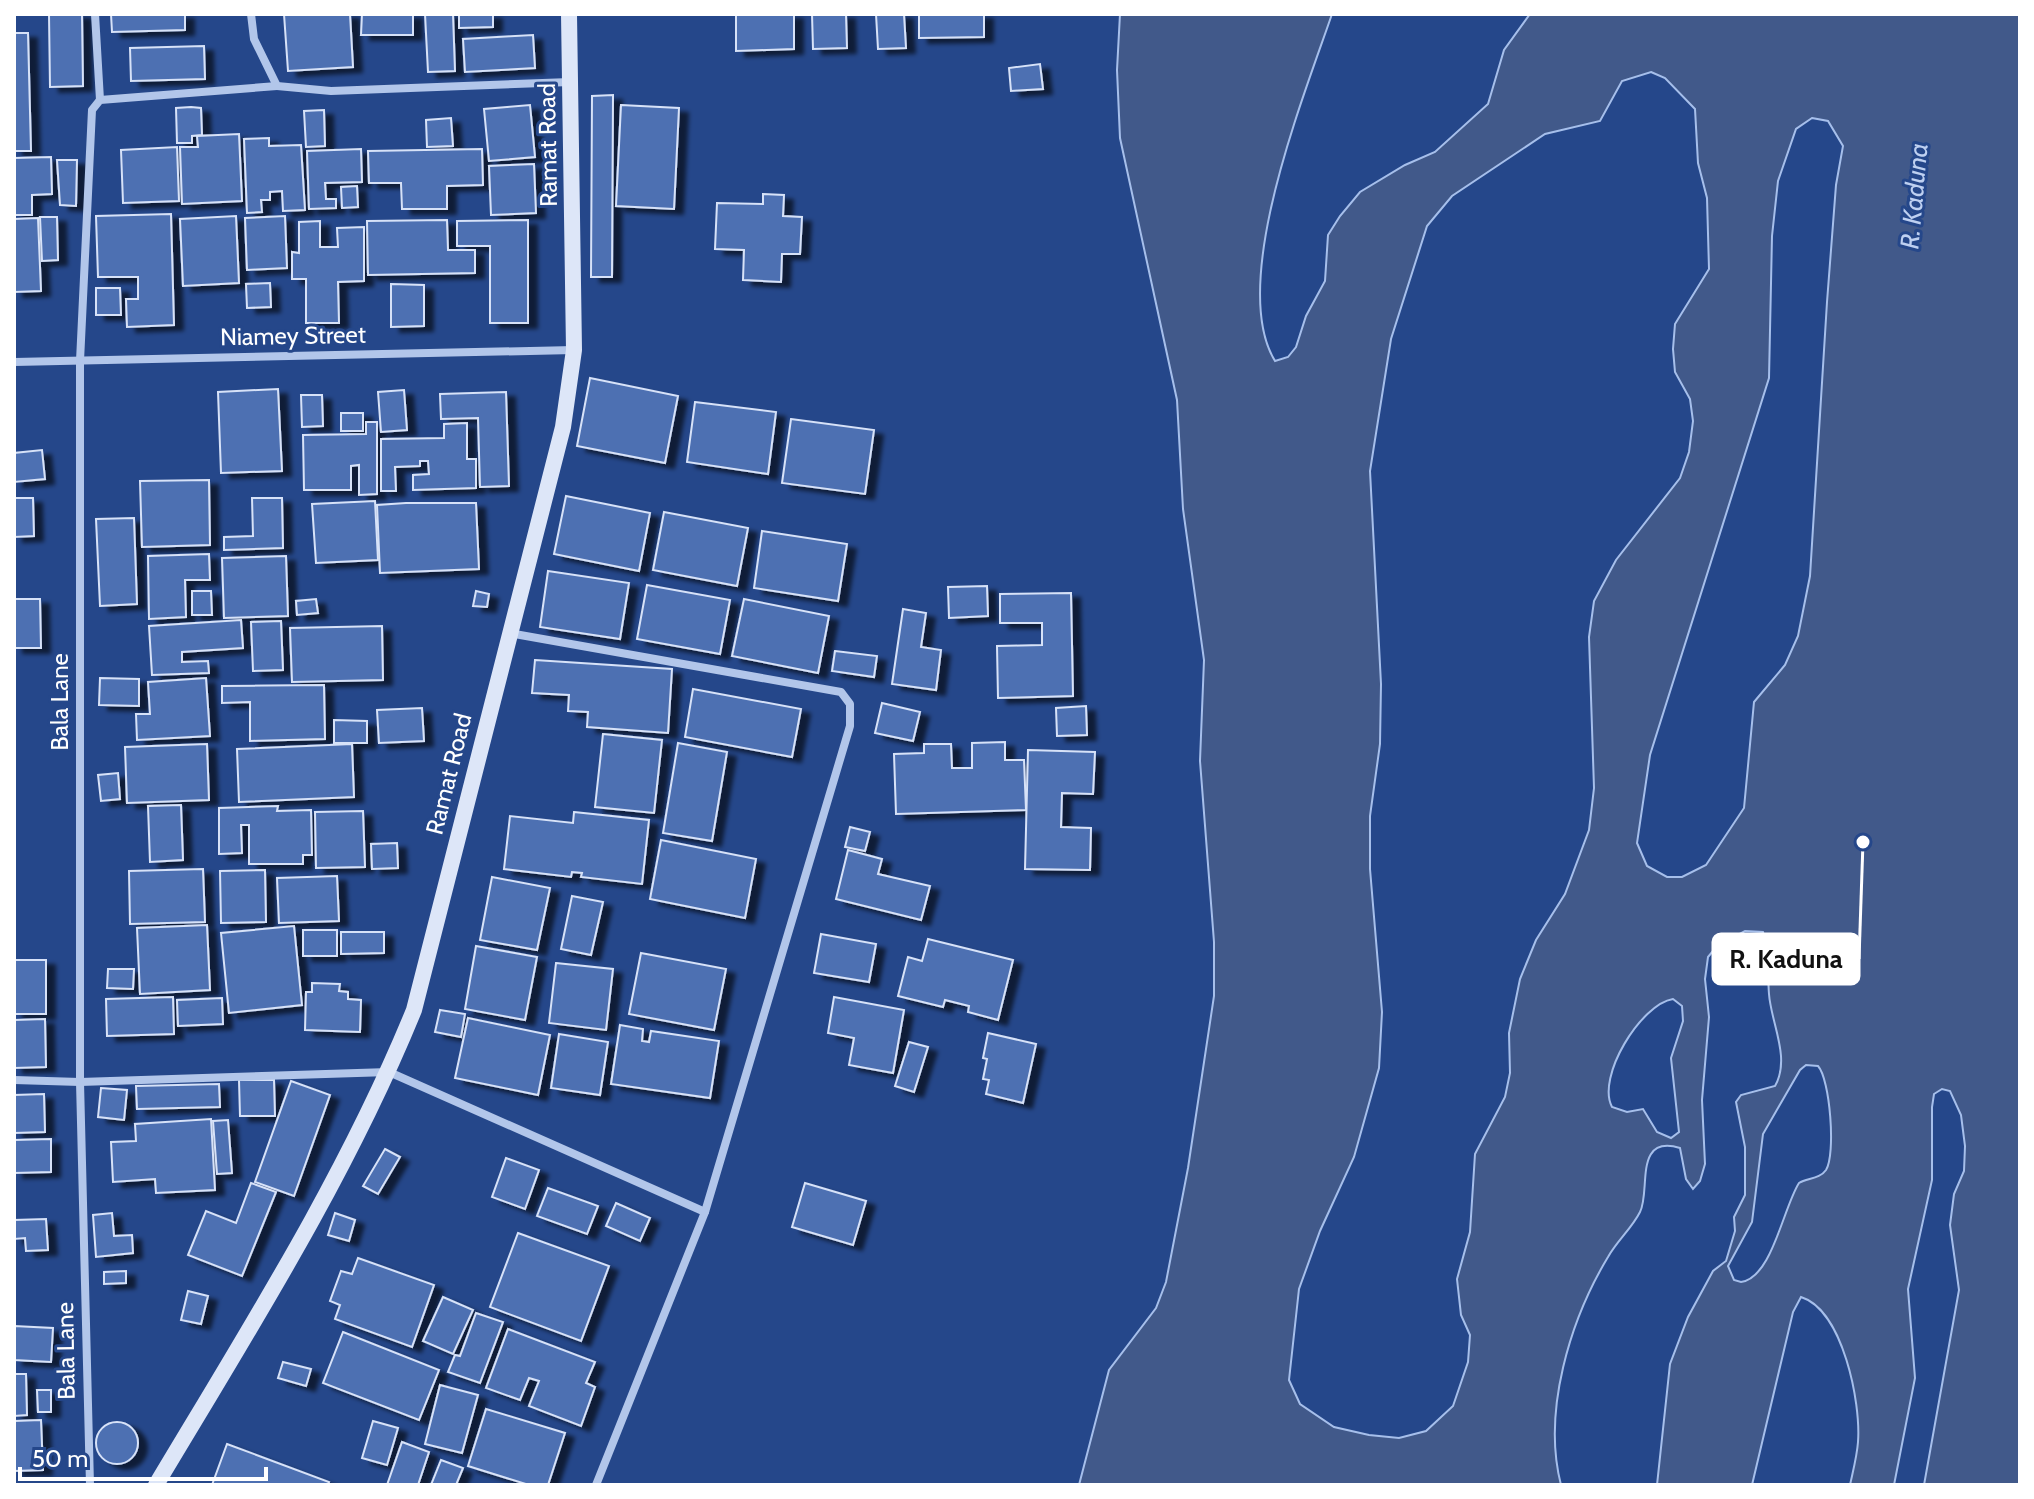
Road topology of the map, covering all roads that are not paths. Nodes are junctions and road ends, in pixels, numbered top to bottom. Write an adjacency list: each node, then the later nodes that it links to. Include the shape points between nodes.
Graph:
1 (95, 14): 6 (street, Bala Lane)
2 (251, 14): 5 (street, via 254,39)
3 (569, 14): 4 (street, Ramat Road)
4 (572, 82): 5 (street, via 331,91); 7 (street, Ramat Road)
5 (277, 86): 6 (street)
6 (100, 100): 8 (street, Bala Lane, via 90,126)
7 (574, 350): 8 (street, Niamey Street); 10 (street, Ramat Road, via 563,427)
8 (80, 361): 9 (street, Niamey Street); 13 (street, Bala Lane)
9 (14, 362)
10 (509, 633): 11 (street, Ramat Road, via 414,1010); 14 (street, via 841,692 850,704 850,726)
11 (389, 1072): 13 (street); 14 (street); 16 (street, Ramat Road, via 280,1276)
12 (14, 1080): 13 (street)
13 (80, 1082): 15 (street, Bala Lane)
14 (705, 1212): 17 (street)
15 (90, 1485)
16 (156, 1485)
17 (596, 1485)

